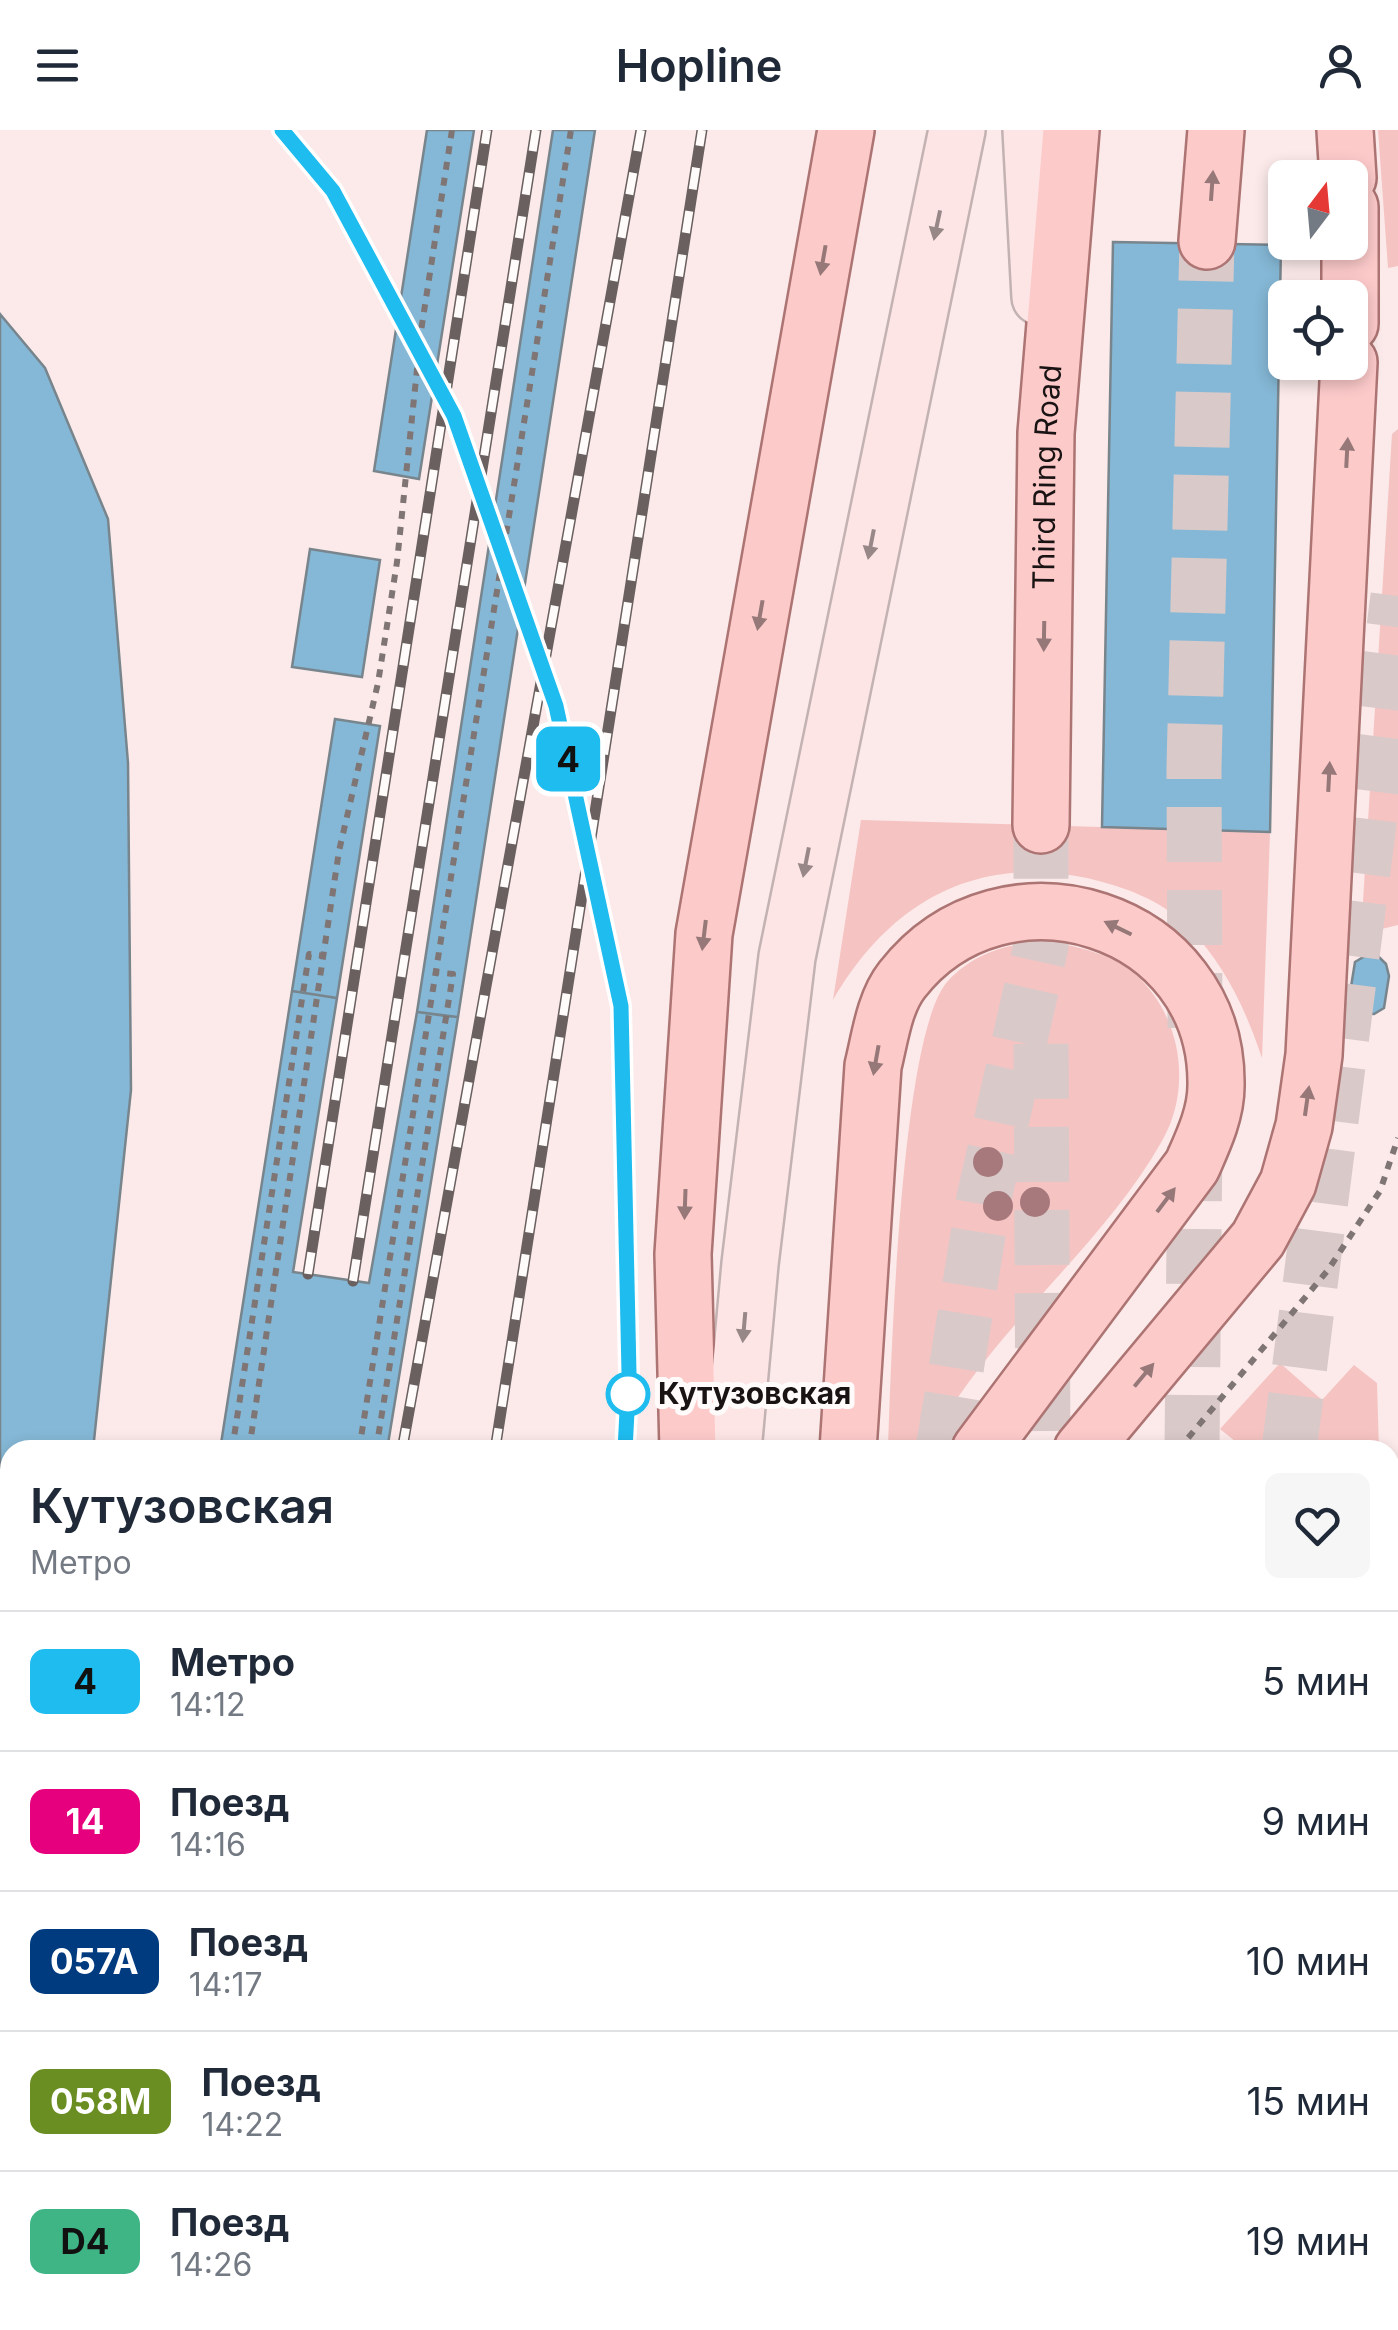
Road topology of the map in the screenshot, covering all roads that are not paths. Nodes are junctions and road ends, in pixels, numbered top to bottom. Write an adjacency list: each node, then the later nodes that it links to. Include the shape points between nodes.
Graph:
1 (846, 130): 12 (main road, one-way to 12, via 704,934 684,1254)
2 (957, 130): 13 (main road, one-way to 13, via 787,958)
3 (1031, 130): 10 (main road)
4 (1070, 130): 10 (main road, Third Ring Road)
5 (1216, 130): 8 (main road, one-way to 5)
6 (1345, 130): 7 (main road)
7 (1347, 160)
8 (1208, 241)
9 (1349, 380): 16 (main road, one-way to 9, via 1258,1239 1288,1183 1304,1126 1314,1055)
10 (1046, 433): 11 (main road, Third Ring Road, one-way to 11)
11 (1041, 825)
12 (688, 1440)
13 (734, 1440)
14 (849, 1440): 15 (main road, one-way to 14, via 1192,1166 1214,1102 1213,1043 1173,963 1092,916 1037,911 979,922 927,954 900,982 874,1066)
15 (987, 1440)
16 (1090, 1440)

